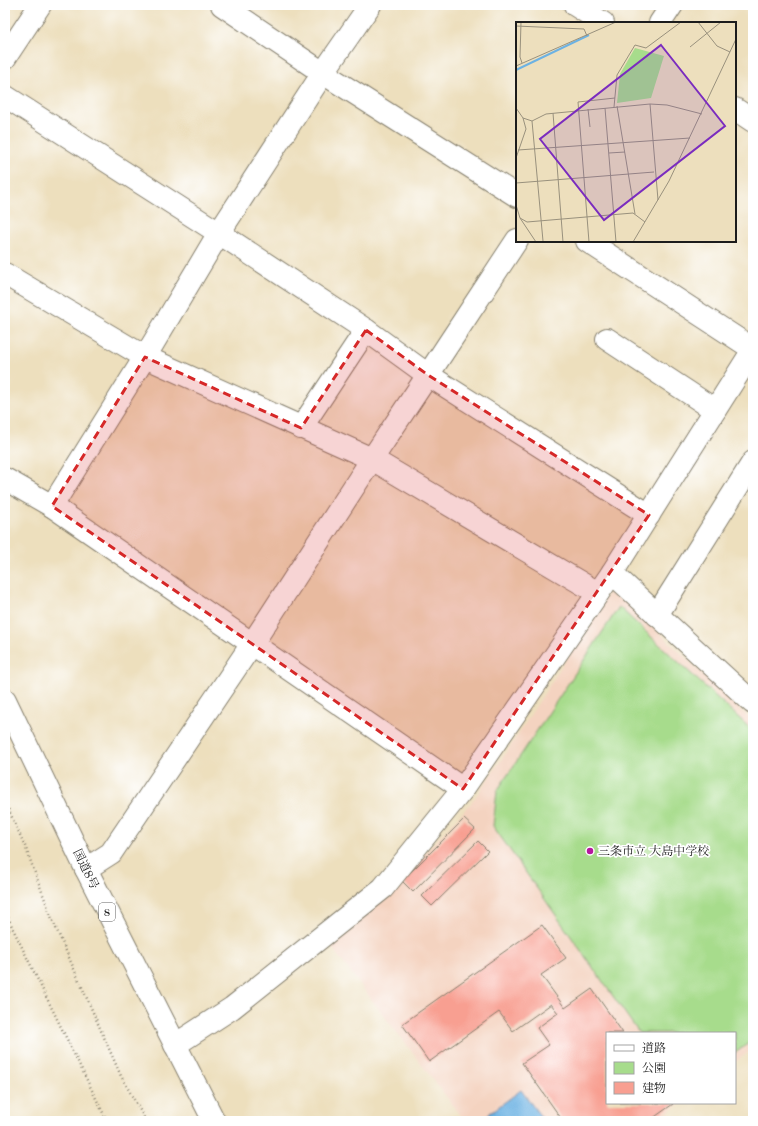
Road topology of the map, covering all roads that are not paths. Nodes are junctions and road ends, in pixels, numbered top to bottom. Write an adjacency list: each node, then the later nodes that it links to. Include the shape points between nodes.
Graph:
1 (40, 5): 8 (main road)
2 (222, 5): 9 (main road)
3 (370, 5): 9 (main road)
4 (575, 5): 6 (main road)
5 (672, 5): 7 (main road)
6 (601, 22)
7 (661, 22)
8 (5, 58)
9 (323, 73): 13 (main road); 14 (main road)
10 (5, 96): 14 (main road)
11 (736, 110): 12 (main road)
12 (753, 121)
13 (516, 195)
14 (219, 233): 18 (main road); 21 (main road)
15 (516, 242): 22 (main road)
16 (589, 242): 20 (main road)
17 (5, 274): 21 (main road)
18 (366, 330): 22 (main road); 24 (main road)
19 (607, 340): 23 (main road)
20 (753, 349): 23 (main road)
21 (145, 358): 24 (main road); 28 (main road)
22 (428, 375): 25 (main road); 29 (main road)
23 (715, 410): 29 (main road)
24 (301, 428): 25 (main road)
25 (372, 459): 31 (main road); 33 (main road)
26 (753, 462): 32 (main road)
27 (5, 479): 28 (main road)
28 (52, 506): 33 (main road)
29 (649, 514): 30 (main road)
30 (612, 573): 31 (main road); 32 (main road)
31 (598, 593): 36 (main road)
32 (657, 615): 35 (main road)
33 (252, 644): 36 (main road); 37 (main road, via 111,853)
34 (5, 700): 37 (main road, 国道8号 / 8)
35 (753, 703)
36 (463, 789): 38 (main road, via 383,888 232,1008)
37 (86, 869): 38 (main road, 国道8号 / 8)
38 (175, 1045): 39 (main road, 国道8号 / 8)
39 (214, 1121)

